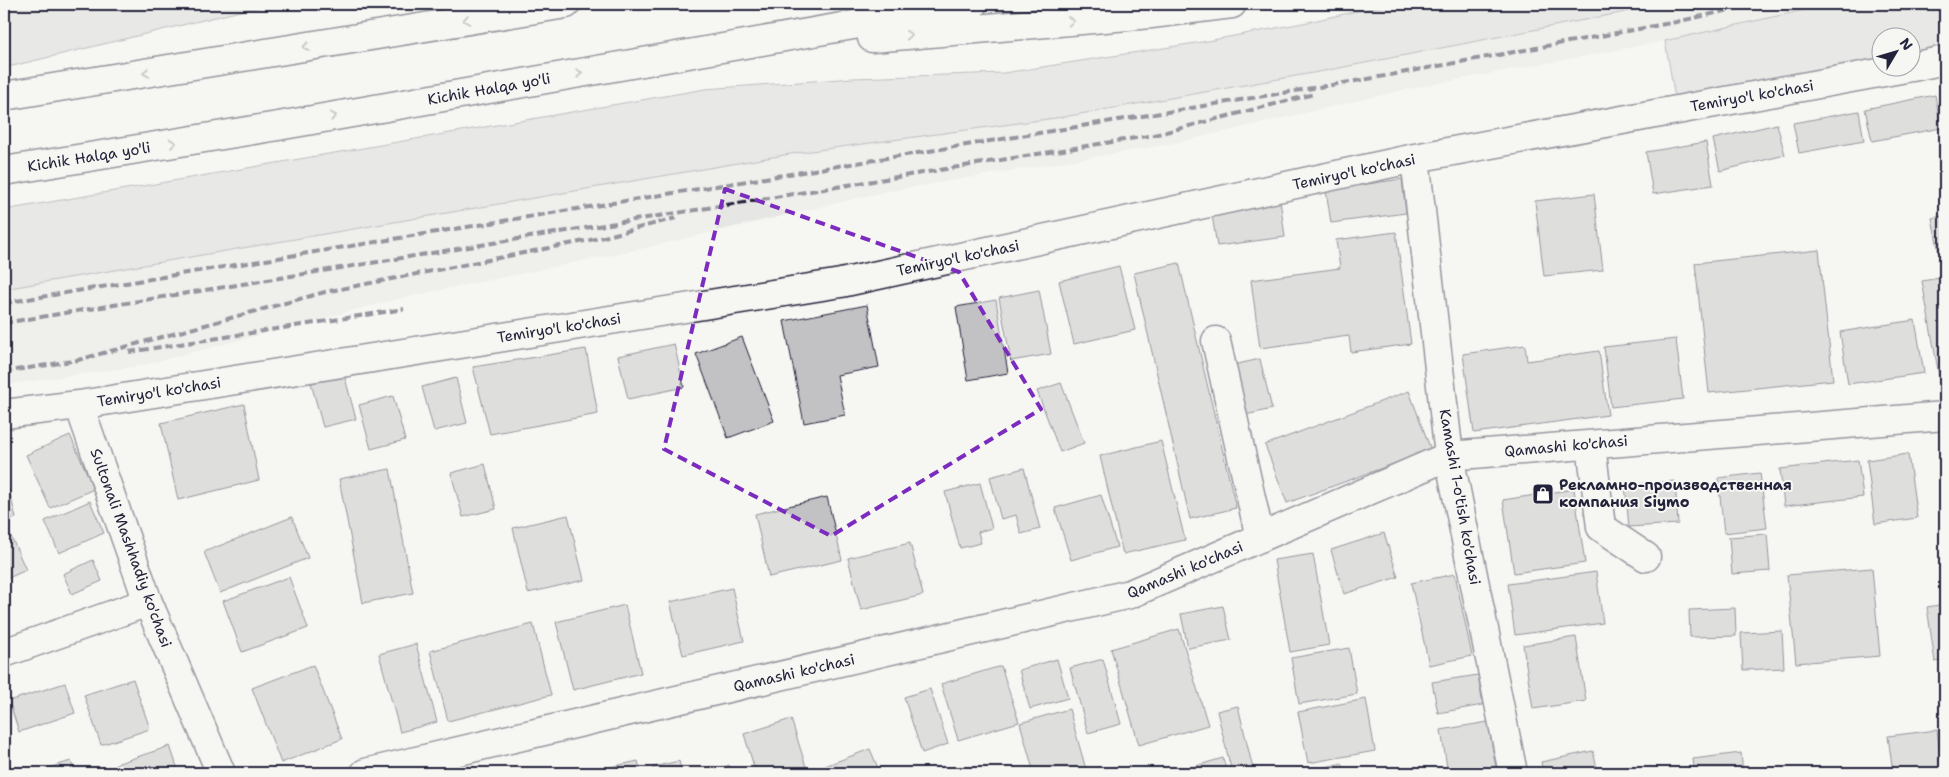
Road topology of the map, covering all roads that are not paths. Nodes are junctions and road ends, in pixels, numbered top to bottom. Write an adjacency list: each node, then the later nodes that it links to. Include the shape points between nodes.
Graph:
1 (566, 4): 8 (main road, one-way to 8)
2 (973, 4): 4 (main road, Kichik Halqa yo'li)
3 (1232, 4): 4 (main road, one-way to 3, via 1151,14)
4 (704, 52): 10 (main road, Kichik Halqa yo'li, one-way to 4)
5 (1945, 60): 6 (main road)
6 (1922, 64)
7 (1872, 74): 9 (main road, Temiryo'l ko'chasi)
8 (4, 96)
9 (1415, 158): 12 (main road, Temiryo'l ko'chasi, via 841,283); 16 (main road, Kamashi 1-o'tish ko'chasi)
10 (4, 171)
11 (1216, 341): 17 (main road)
12 (79, 405): 13 (main road, Temiryo'l ko'chasi); 19 (main road, Sultonali Mashhadiy ko'chasi)
13 (4, 414)
14 (1945, 416): 15 (main road, Qamashi ko'chasi)
15 (1591, 444): 16 (main road, Qamashi ko'chasi); 18 (main road, via 1601,527)
16 (1449, 456): 17 (main road, Qamashi ko'chasi); 23 (main road, Kamashi 1-o'tish ko'chasi)
17 (1260, 538): 22 (main road, Qamashi ko'chasi, via 1130,594)
18 (1646, 557)
19 (148, 602): 20 (main road); 21 (main road, Sultonali Mashhadiy ko'chasi)
20 (4, 653)
21 (221, 773)
22 (365, 773)
23 (1513, 773)

